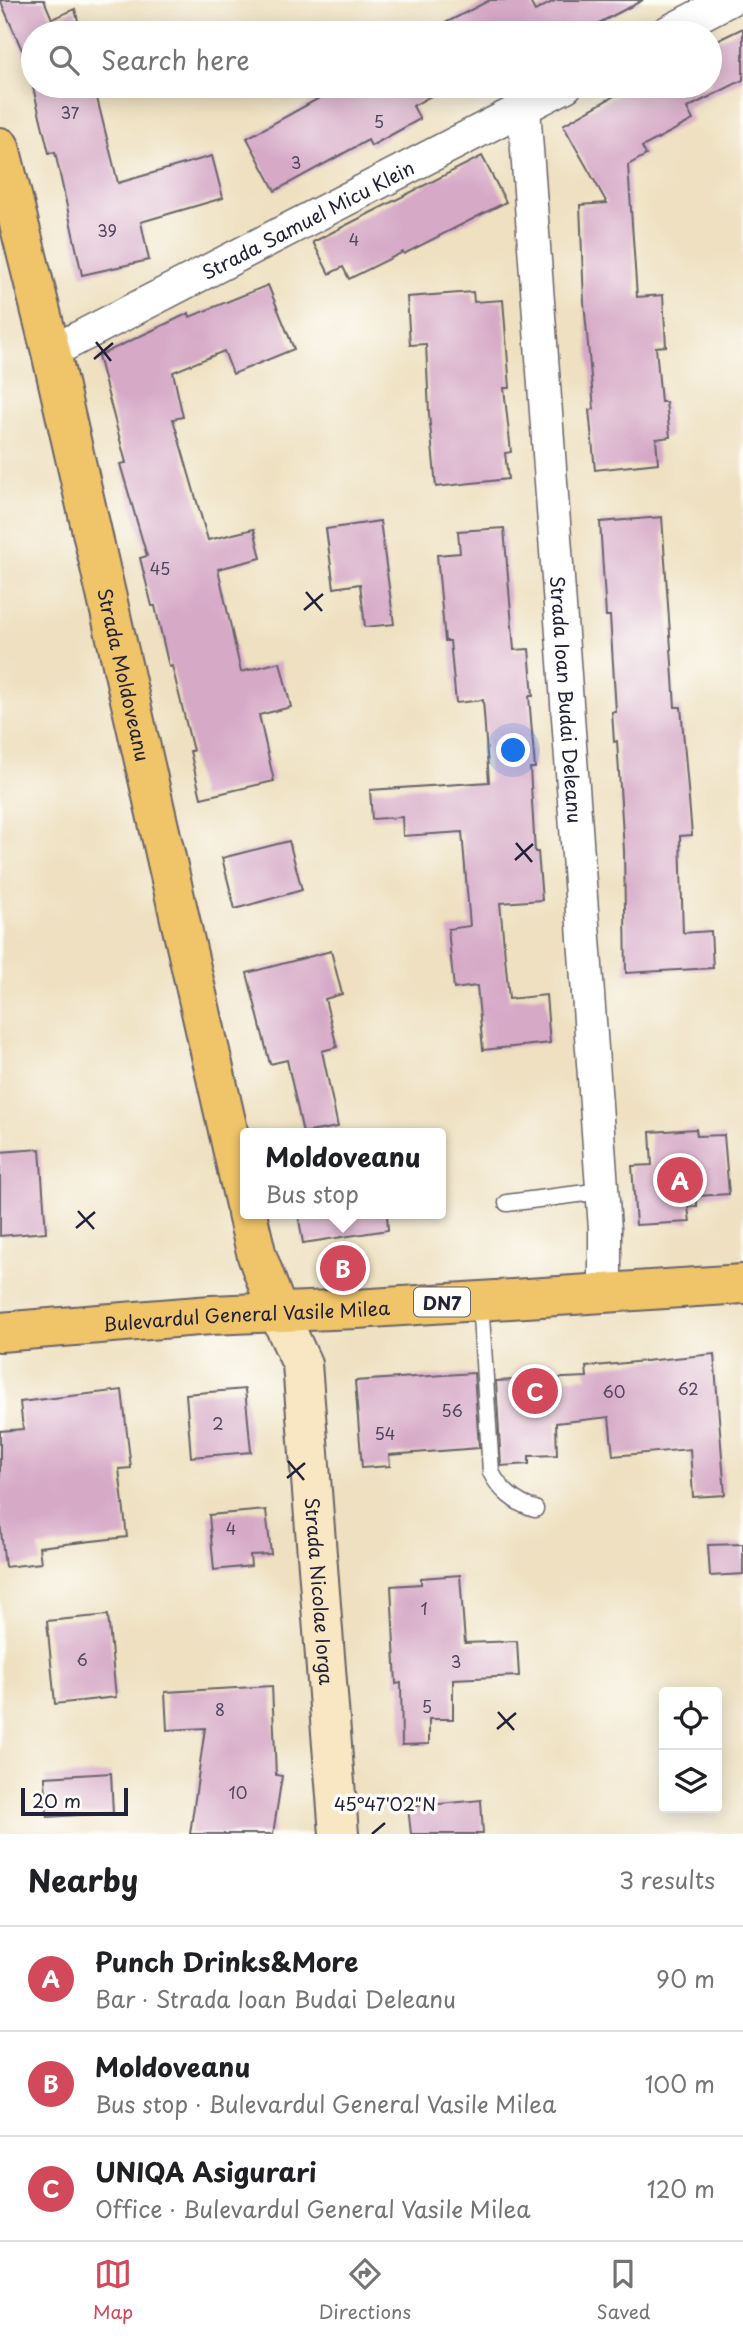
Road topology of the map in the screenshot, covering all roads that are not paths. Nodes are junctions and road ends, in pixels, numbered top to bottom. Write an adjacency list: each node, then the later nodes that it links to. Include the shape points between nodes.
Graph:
1 (729, 0): 2 (street)
2 (689, 21)
3 (543, 98): 4 (street, Strada Samuel Micu Klein)
4 (524, 108): 6 (street, Strada Samuel Micu Klein); 8 (street, Strada Ioan Budai Deleanu)
5 (0, 147): 6 (main road, Strada Moldoveanu)
6 (51, 352): 7 (main road, Strada Moldoveanu)
7 (240, 1183)
8 (602, 1191): 9 (lane); 12 (street, Strada Ioan Budai Deleanu)
9 (508, 1203)
10 (248, 1219): 14 (main road)
11 (743, 1284): 12 (main road, Bulevardul General Vasile Milea / DN7)
12 (605, 1292): 13 (main road, Bulevardul General Vasile Milea / DN7)
13 (480, 1300): 14 (main road, Bulevardul General Vasile Milea / DN7); 16 (lane, via 491,1472 516,1501)
14 (278, 1312): 15 (main road, Bulevardul General Vasile Milea / DN7); 17 (main road, Strada Nicolae Iorga, via 302,1364)
15 (0, 1332)
16 (535, 1509)
17 (339, 1834)

